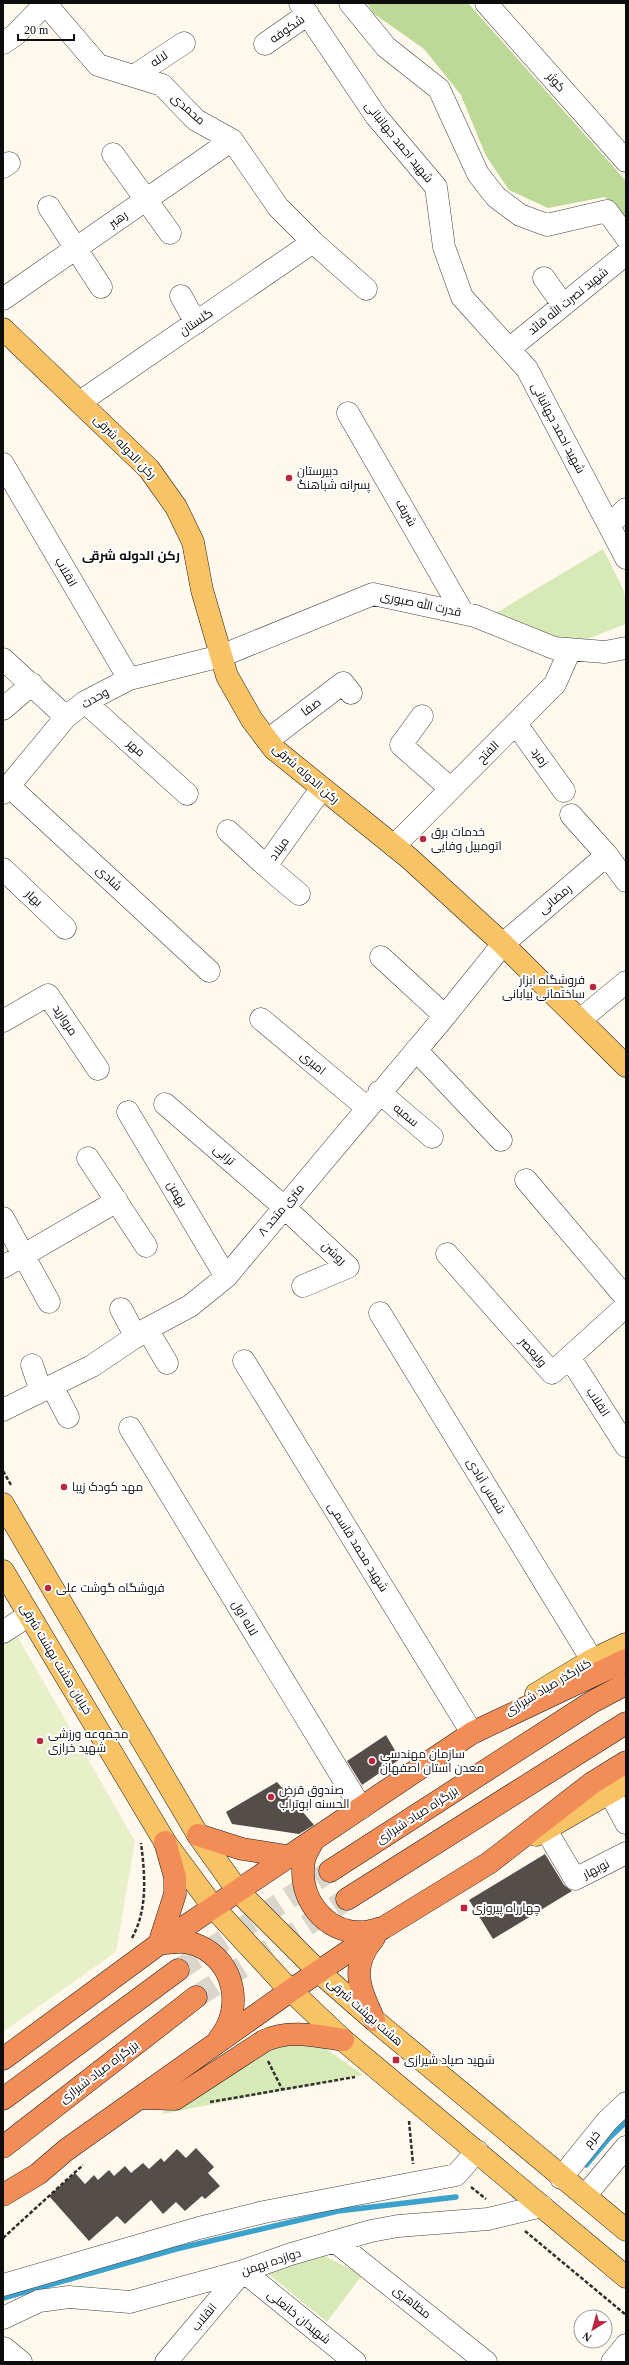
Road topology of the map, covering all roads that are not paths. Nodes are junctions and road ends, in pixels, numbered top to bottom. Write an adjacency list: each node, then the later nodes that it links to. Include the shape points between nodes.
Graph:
1 (46, 3): 6 (street, via 15,35); 8 (street, محمدی, via 98,65)
2 (350, 3): 15 (street, via 386,47 439,89 478,174 496,197 520,215 547,225 607,211)
3 (486, 3): 11 (street, کوثر)
4 (304, 9): 7 (street, شکوفه); 27 (street, شهید احمد جهانبانی, via 376,116 436,187 444,247 462,297)
5 (184, 42): 8 (street, لاله)
6 (3, 43)
7 (265, 44)
8 (134, 76): 9 (street, محمدی, via 162,85 196,120)
9 (232, 140): 12 (street, رهبر); 16 (street, محمدی, via 278,207)
10 (113, 154): 12 (street)
11 (626, 161)
12 (146, 200): 14 (street); 17 (street, رهبر)
13 (49, 207): 17 (street)
14 (170, 233)
15 (626, 237)
16 (313, 242): 21 (street, محمدی); 25 (street, گلستان)
17 (76, 248): 20 (street); 23 (street, رهبر)
18 (626, 254): 24 (street, شهید نصرت الله قائد)
19 (544, 278): 24 (street)
20 (101, 287)
21 (366, 289)
22 (181, 296): 25 (street)
23 (3, 299)
24 (563, 305): 27 (street, شهید نصرت الله قائد)
25 (196, 322): 28 (street, گلستان)
26 (3, 330): 28 (main road, رکن الدوله شرقی)
27 (509, 349): 32 (street, شهید احمد جهانبانی, via 527,369)
28 (80, 402): 37 (main road, رکن الدوله شرقی, via 149,468 176,506 193,542 202,590)
29 (348, 413): 34 (street, شریف)
30 (3, 464): 39 (street, انقلاب)
31 (626, 509): 32 (street)
32 (609, 525): 33 (street, شهید احمد جهانبانی)
33 (626, 558)
34 (463, 613): 36 (street, قدرت الله صبوری, via 554,648); 37 (street, قدرت الله صبوری, via 373,594)
35 (626, 648): 36 (street, قدرت الله صبوری, via 605,652)
36 (570, 650): 46 (street, الفتح, via 555,684)
37 (221, 656): 39 (street, وحدت); 47 (main road, رکن الدوله شرقی, via 227,676 252,720)
38 (3, 659): 40 (street)
39 (129, 679): 42 (street, وحدت)
40 (32, 684): 43 (street); 45 (street)
41 (351, 693): 47 (street, صفا, via 343,683)
42 (85, 702): 45 (street, وحدت); 52 (street, مهر)
43 (3, 709)
44 (422, 716): 50 (street, via 401,745)
45 (66, 717): 48 (street, وحدت)
46 (516, 724): 50 (street, الفتح); 51 (street, زمرد)
47 (268, 740): 49 (main road, رکن الدوله شرقی, via 274,749)
48 (6, 789): 64 (street, شادی)
49 (321, 789): 55 (main road, رکن الدوله شرقی); 57 (street, میلاد)
50 (451, 790): 55 (street, الفتح)
51 (564, 791)
52 (188, 794)
53 (571, 814): 56 (street)
54 (228, 831): 57 (street, میلاد)
55 (394, 846): 62 (main road, رکن الدوله شرقی)
56 (607, 855): 59 (street); 62 (street, رمضانی)
57 (266, 866): 60 (street)
58 (3, 868): 61 (street, بهار)
59 (626, 881)
60 (299, 894)
61 (65, 928)
62 (503, 944): 66 (street, ۸ متری متحد); 68 (main road, رکن الدوله شرقی)
63 (381, 957): 66 (street)
64 (210, 971)
65 (626, 982): 68 (street)
66 (445, 1016): 70 (street, ۸ متری متحد)
67 (261, 1019): 73 (street, امیری)
68 (580, 1020): 71 (main road, رکن الدوله شرقی)
69 (3, 1021): 72 (street, مروارید, via 48,995)
70 (416, 1050): 73 (street, ۸ متری متحد); 77 (street)
71 (623, 1059)
72 (98, 1069)
73 (373, 1100): 76 (street, سمیه); 81 (street, ۸ متری متحد)
74 (165, 1104): 81 (street, ترابی)
75 (128, 1112): 87 (street, بهمن)
76 (432, 1137)
77 (501, 1140)
78 (88, 1158): 80 (street)
79 (526, 1180): 89 (street)
80 (117, 1201): 83 (street); 84 (street)
81 (284, 1207): 87 (street, ۸ متری متحد); 88 (street, روشن, via 348,1267)
82 (3, 1218): 84 (street)
83 (146, 1246)
84 (24, 1254): 86 (street); 90 (street)
85 (447, 1254): 95 (street, ولیعصر, via 552,1373)
86 (3, 1266)
87 (226, 1277): 94 (street, ۸ متری متحد, via 190,1306)
88 (303, 1286)
89 (626, 1298)
90 (49, 1302)
91 (626, 1306): 95 (street, ولیعصر)
92 (121, 1309): 94 (street)
93 (380, 1313): 109 (street, شمس آبادی)
94 (142, 1333): 97 (street); 99 (street, ۸ متری متحد, via 92,1366)
95 (570, 1358): 103 (street, انقلاب)
96 (244, 1361): 113 (street, شهید محمد قاسمی)
97 (167, 1363)
98 (32, 1365): 99 (street)
99 (47, 1389): 100 (street, ۸ متری متحد); 101 (street)
100 (3, 1410)
101 (68, 1417)
102 (130, 1428): 116 (street, لاله اول)
103 (626, 1446)
104 (3, 1504): 119 (main road)
105 (3, 1571): 106 (main road, خیابان هشت بهشت شرقی)
106 (29, 1614): 107 (street); 121 (main road, خیابان هشت بهشت شرقی)
107 (3, 1632)
108 (626, 1644): 109 (main road, کنارگذر صیاد شیرازی)
109 (592, 1660): 113 (main road, کنارگذر صیاد شیرازی)
110 (626, 1660): 113 (highway)
111 (626, 1684): 125 (highway, بزرگراه صیاد شیرازی, via 592,1702)
112 (626, 1723): 127 (highway)
113 (472, 1733): 116 (highway)
114 (626, 1762): 124 (highway, via 592,1783)
115 (618, 1788): 117 (street); 118 (main road)
116 (361, 1808): 120 (highway)
117 (626, 1823)
118 (546, 1830): 122 (street, نوبهار, via 575,1879); 124 (main road)
119 (198, 1835): 123 (highway, via 242,1849); 126 (main road, هشت بهشت شرقی)
120 (313, 1841): 123 (highway); 129 (highway, via 304,1860 303,1881 310,1902 323,1918 342,1929 362,1932)
121 (165, 1842): 128 (main road, خیابان هشت بهشت شرقی); 130 (highway, via 176,1877 175,1894)
122 (626, 1853)
123 (288, 1856): 126 (highway)
124 (489, 1863): 129 (highway)
125 (330, 1871)
126 (238, 1891): 128 (highway); 132 (main road, هشت بهشت شرقی)
127 (347, 1899)
128 (214, 1908): 130 (highway); 133 (main road)
129 (383, 1928): 132 (highway); 135 (highway, via 366,1948 359,1966 364,1997)
130 (159, 1944): 137 (highway, via 179,1941 199,1946 215,1957 228,1973 234,1992 234,2012 226,2030); 138 (highway)
131 (178, 1970): 140 (highway)
132 (320, 1972): 133 (highway); 135 (main road, هشت بهشت شرقی)
133 (290, 1991): 136 (main road); 137 (highway)
134 (196, 1997): 142 (highway, بزرگراه صیاد شیرازی)
135 (374, 2020): 146 (main road, هشت بهشت شرقی)
136 (343, 2040): 139 (highway, via 300,2034 277,2034 175,2099); 144 (main road)
137 (213, 2046): 139 (highway)
138 (3, 2059)
139 (139, 2098): 145 (highway, via 66,2150)
140 (3, 2099)
141 (626, 2104): 146 (street, خرم, via 608,2121)
142 (3, 2147)
143 (626, 2147): 148 (street)
144 (477, 2152): 150 (main road); 155 (street, via 456,2175 264,2212)
145 (38, 2174): 147 (highway); 149 (main road)
146 (561, 2178): 148 (main road, هشت بهشت شرقی)
147 (3, 2195)
148 (585, 2196): 151 (main road, هشت بهشت شرقی)
149 (3, 2204)
150 (542, 2206): 152 (street, دوازده بهمن, via 481,2220 398,2226); 154 (main road)
151 (626, 2230)
152 (337, 2242): 153 (street, دوازده بهمن, via 291,2254); 162 (street, مظاهری)
153 (243, 2271): 156 (street, دوازده بهمن, via 130,2302 69,2297 39,2301); 160 (street, انقلاب); 161 (street, شهیدان خانعلی)
154 (626, 2277)
155 (3, 2285)
156 (3, 2318)
157 (626, 2345): 163 (street)
158 (4, 2348): 159 (street)
159 (21, 2362)
160 (166, 2362)
161 (355, 2362)
162 (486, 2362)
163 (612, 2362)

